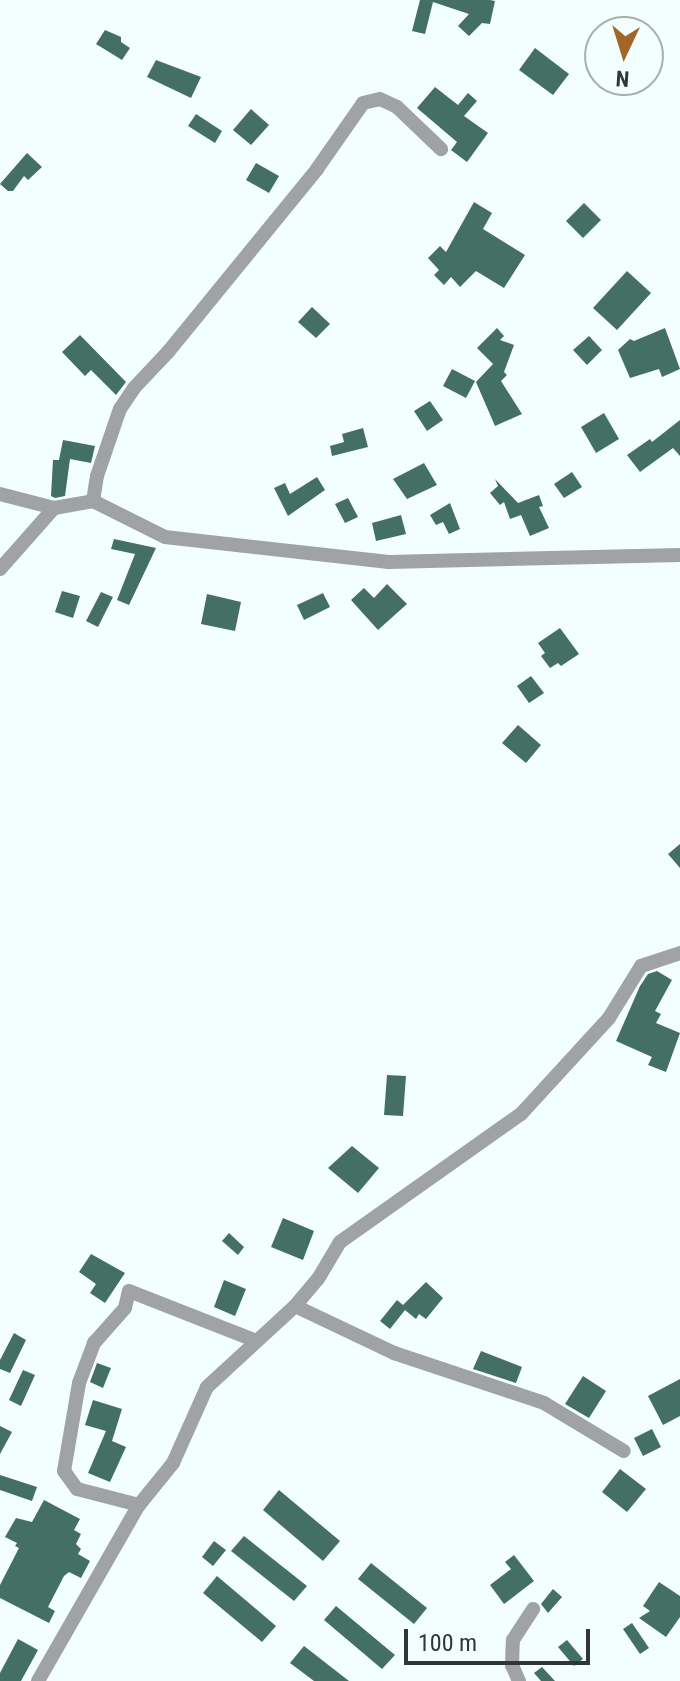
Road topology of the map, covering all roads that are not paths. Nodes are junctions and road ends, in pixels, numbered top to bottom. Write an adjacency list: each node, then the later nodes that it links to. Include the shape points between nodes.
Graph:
1 (441, 149): 3 (street, via 397,107 380,99 363,103 317,169 134,388 120,409)
2 (0, 494): 4 (street)
3 (93, 501): 4 (street); 5 (street, via 165,537 389,562)
4 (54, 508): 6 (street)
5 (680, 555)
6 (0, 569)
7 (680, 953): 8 (street, via 641,966 609,1018 521,1114 340,1242)
8 (295, 1306): 9 (street); 10 (street, via 394,1353 544,1403)
9 (254, 1340): 11 (street, via 207,1387 173,1463); 11 (street, via 129,1291 125,1308 94,1343 79,1383 64,1471 77,1489)
10 (624, 1451)
11 (139, 1505): 13 (street)
12 (533, 1609): 14 (street, via 513,1640 512,1665)
13 (38, 1681)
14 (519, 1681)

